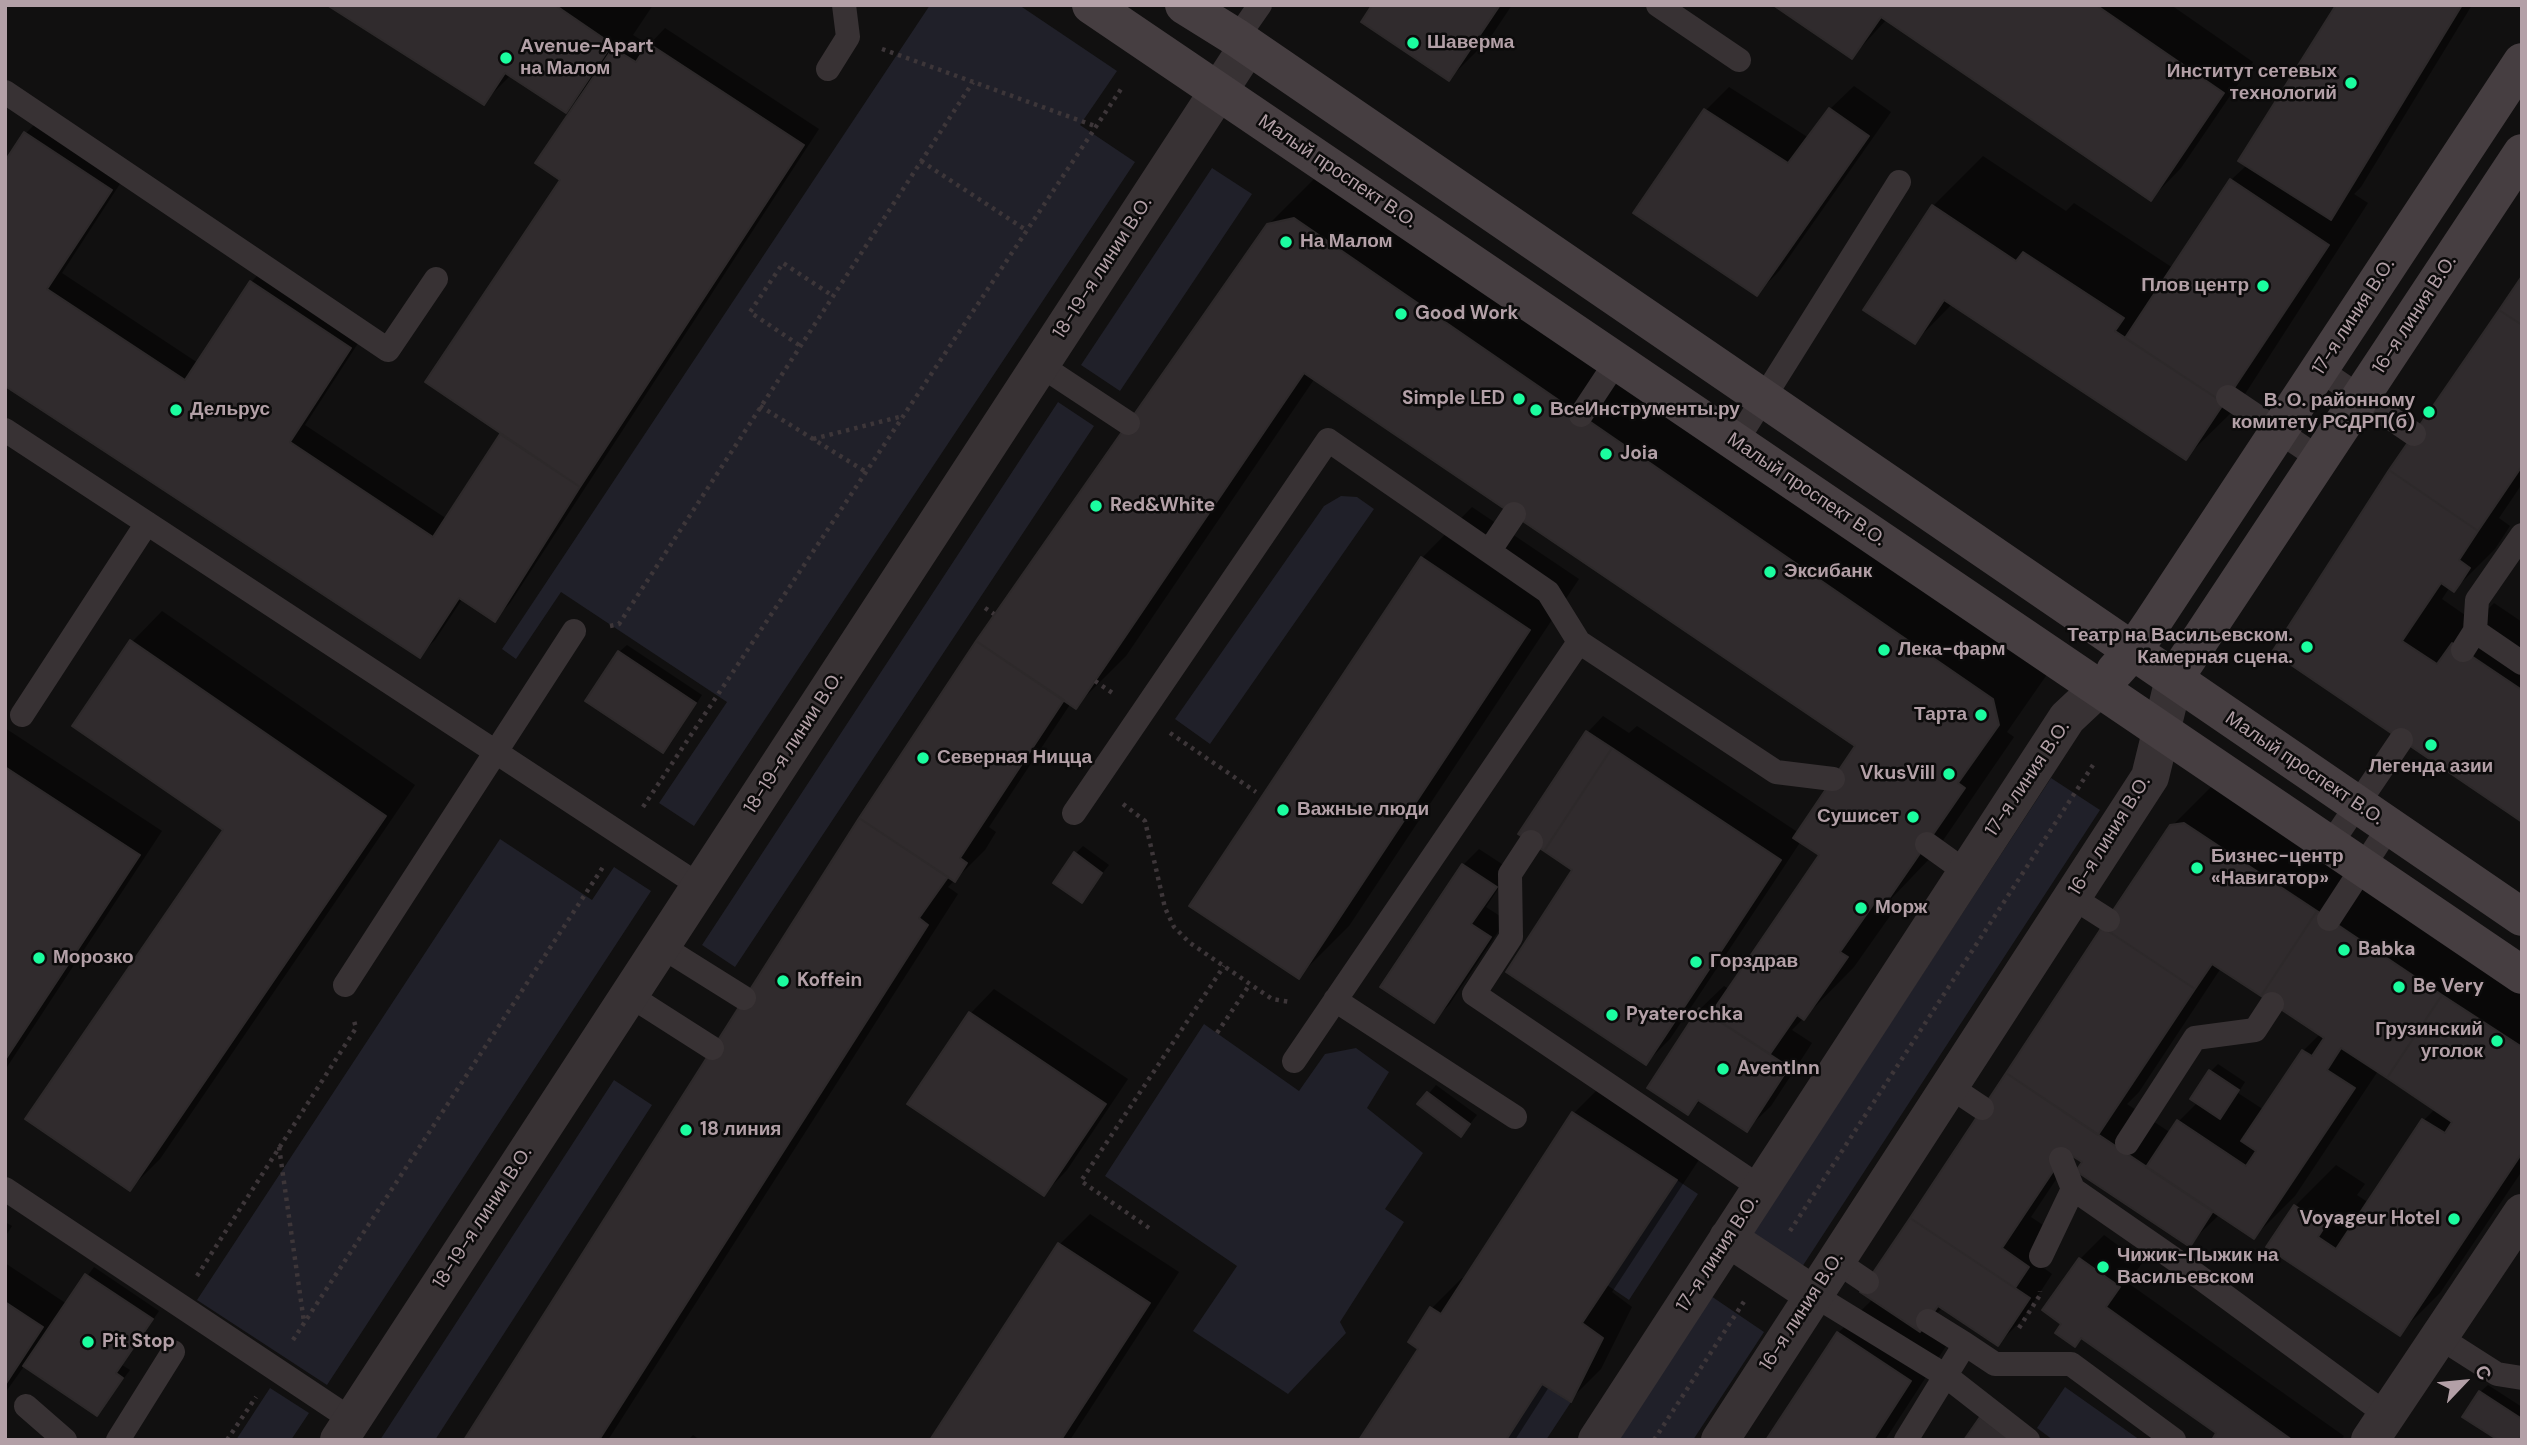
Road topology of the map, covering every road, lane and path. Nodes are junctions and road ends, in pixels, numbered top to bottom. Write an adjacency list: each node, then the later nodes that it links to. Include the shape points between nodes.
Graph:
1 (844, 5): 6 (lane)
2 (1091, 5): 14 (main road, Малый проспект В.О.)
3 (1184, 5): 7 (main road, Малый проспект В.О.)
4 (1259, 5): 7 (lane)
5 (1658, 5): 8 (lane)
6 (848, 37): 9 (lane); 11 (path)
7 (1242, 42): 14 (street, 18-19-я линии В.О.); 28 (main road, Малый проспект В.О.)
8 (1740, 60)
9 (828, 69)
10 (2518, 75): 25 (main road, 17-я линия В.О.)
11 (973, 82): 15 (path); 17 (path)
12 (1121, 89): 15 (path)
13 (5, 92): 20 (lane, via 388,350)
14 (1219, 92): 23 (main road, Малый проспект В.О.); 24 (street, 18-19-я линии В.О.)
15 (1096, 126): 19 (path)
16 (2522, 153): 27 (main road, 16-я линия В.О.)
17 (921, 162): 19 (path); 21 (path)
18 (1899, 182): 28 (lane)
19 (1027, 230): 31 (path)
20 (436, 279)
21 (833, 296): 22 (path); 22 (path, via 783,263 750,313)
22 (800, 345): 29 (path)
23 (1616, 362): 30 (lane); 37 (main road, Малый проспект В.О.)
24 (1040, 365): 32 (lane); 71 (street, 18-19-я линии В.О.)
25 (2319, 369): 27 (lane); 34 (main road, 17-я линия В.О.)
26 (2228, 397): 34 (lane)
27 (2361, 398): 35 (lane); 38 (main road, 16-я линия В.О.)
28 (1765, 399): 37 (lane); 48 (main road, Малый проспект В.О.)
29 (760, 406): 36 (path); 46 (path, via 619,624)
30 (1581, 415)
31 (903, 416): 36 (path); 39 (path)
32 (1128, 423)
33 (5, 430): 41 (lane)
34 (2278, 431): 38 (lane); 48 (main road, 17-я линия В.О.)
35 (2414, 434)
36 (812, 439): 39 (path)
37 (1735, 443): 52 (main road, Малый проспект В.О.)
38 (2320, 459): 50 (main road, 16-я линия В.О.)
39 (866, 472): 58 (path)
40 (1514, 514): 43 (lane)
41 (147, 523): 54 (lane); 57 (lane)
42 (2522, 535): 49 (lane, via 2477,600 2469,641)
43 (1490, 550): 47 (lane, via 1548,592); 53 (lane, via 1328,440)
44 (985, 608): 45 (path)
45 (994, 614)
46 (574, 631): 57 (lane)
47 (1579, 642): 60 (lane, via 1776,772); 84 (lane)
48 (2133, 652): 50 (main road, Малый проспект В.О.); 52 (main road, 17-я линия В.О.)
49 (2522, 663)
50 (2174, 679): 55 (street, 16-я линия В.О.); 63 (main road, Малый проспект В.О.)
51 (1095, 681): 53 (path)
52 (2099, 688): 55 (main road, Малый проспект В.О.); 70 (street, 17-я линия В.О., via 2067,718)
53 (1141, 713): 61 (lane); 62 (path)
54 (22, 715)
55 (2160, 730): 68 (main road, Малый проспект В.О.); 73 (street, 16-я линия В.О., via 2150,777)
56 (2401, 740): 63 (lane)
57 (495, 753): 71 (lane); 81 (lane)
58 (673, 761)
59 (2093, 765): 103 (path)
60 (1833, 779)
61 (1095, 782): 64 (lane); 78 (path, via 1145,821 1165,908 1174,927)
62 (1256, 792)
63 (2356, 805): 65 (main road, Малый проспект В.О.); 68 (lane)
64 (1074, 813)
65 (2389, 827): 69 (lane); 74 (main road, Малый проспект В.О.)
66 (1531, 842): 95 (lane, via 1510,874 1511,937 1474,994)
67 (1927, 844): 70 (lane)
68 (2330, 845): 69 (main road, Малый проспект В.О.)
69 (2363, 867): 75 (lane); 79 (main road, Малый проспект В.О.)
70 (1966, 872): 95 (street, 17-я линия В.О.)
71 (700, 886): 77 (street, 18-19-я линии В.О.)
72 (585, 895): 108 (path)
73 (2072, 897): 76 (lane); 89 (street, 16-я линия В.О.)
74 (2522, 917)
75 (2329, 919)
76 (2108, 920)
77 (661, 946): 82 (street, 18-19-я линии В.О.); 83 (lane)
78 (1224, 966): 80 (path); 99 (path, via 1081,1181)
79 (2522, 975)
80 (1250, 984): 84 (path, via 1281,1001 1305,997 1318,986); 86 (path)
81 (345, 985): 93 (path, via 356,1028)
82 (629, 995): 87 (lane); 118 (street, 18-19-я линии В.О.)
83 (744, 998)
84 (1335, 1000): 88 (lane); 91 (lane)
85 (2272, 1004): 92 (lane, via 2255,1030 2195,1038)
86 (1217, 1033)
87 (712, 1048)
88 (1294, 1061)
89 (1949, 1086): 90 (lane); 102 (street, 16-я линия В.О.)
90 (1982, 1108)
91 (1515, 1117)
92 (2127, 1143)
93 (279, 1146): 106 (path); 108 (path)
94 (2062, 1159): 97 (lane)
95 (1761, 1188): 100 (street, 17-я линия В.О.)
96 (5, 1189): 106 (lane)
97 (2073, 1189): 101 (lane); 117 (lane, via 2187,1268)
98 (2522, 1213): 109 (street)
99 (1149, 1228)
100 (1728, 1238): 103 (street); 122 (street, 17-я линия В.О.)
101 (2041, 1256): 112 (path, via 2040,1295)
102 (1836, 1261): 104 (lane); 105 (street, 16-я линия В.О.)
103 (1768, 1265): 105 (street); 123 (path)
104 (1867, 1282)
105 (1814, 1295): 114 (lane); 124 (street, 16-я линия В.О.)
106 (180, 1303): 113 (lane)
107 (1928, 1321): 110 (lane)
108 (304, 1324): 113 (path)
109 (2439, 1337): 115 (lane, via 2497,1374); 117 (street)
110 (1965, 1344): 112 (lane); 114 (lane)
111 (173, 1352): 120 (lane)
112 (1995, 1364): 127 (lane, via 2071,1364)
113 (275, 1368): 118 (lane); 121 (path)
114 (1946, 1376): 125 (lane); 126 (lane)
115 (2522, 1378)
116 (26, 1406): 119 (lane)
117 (2379, 1427)
118 (345, 1430)
119 (65, 1440)
120 (118, 1440)
121 (227, 1440)
122 (1597, 1440)
123 (1654, 1440)
124 (1720, 1440)
125 (1906, 1440)
126 (2028, 1440)
127 (2174, 1440)

